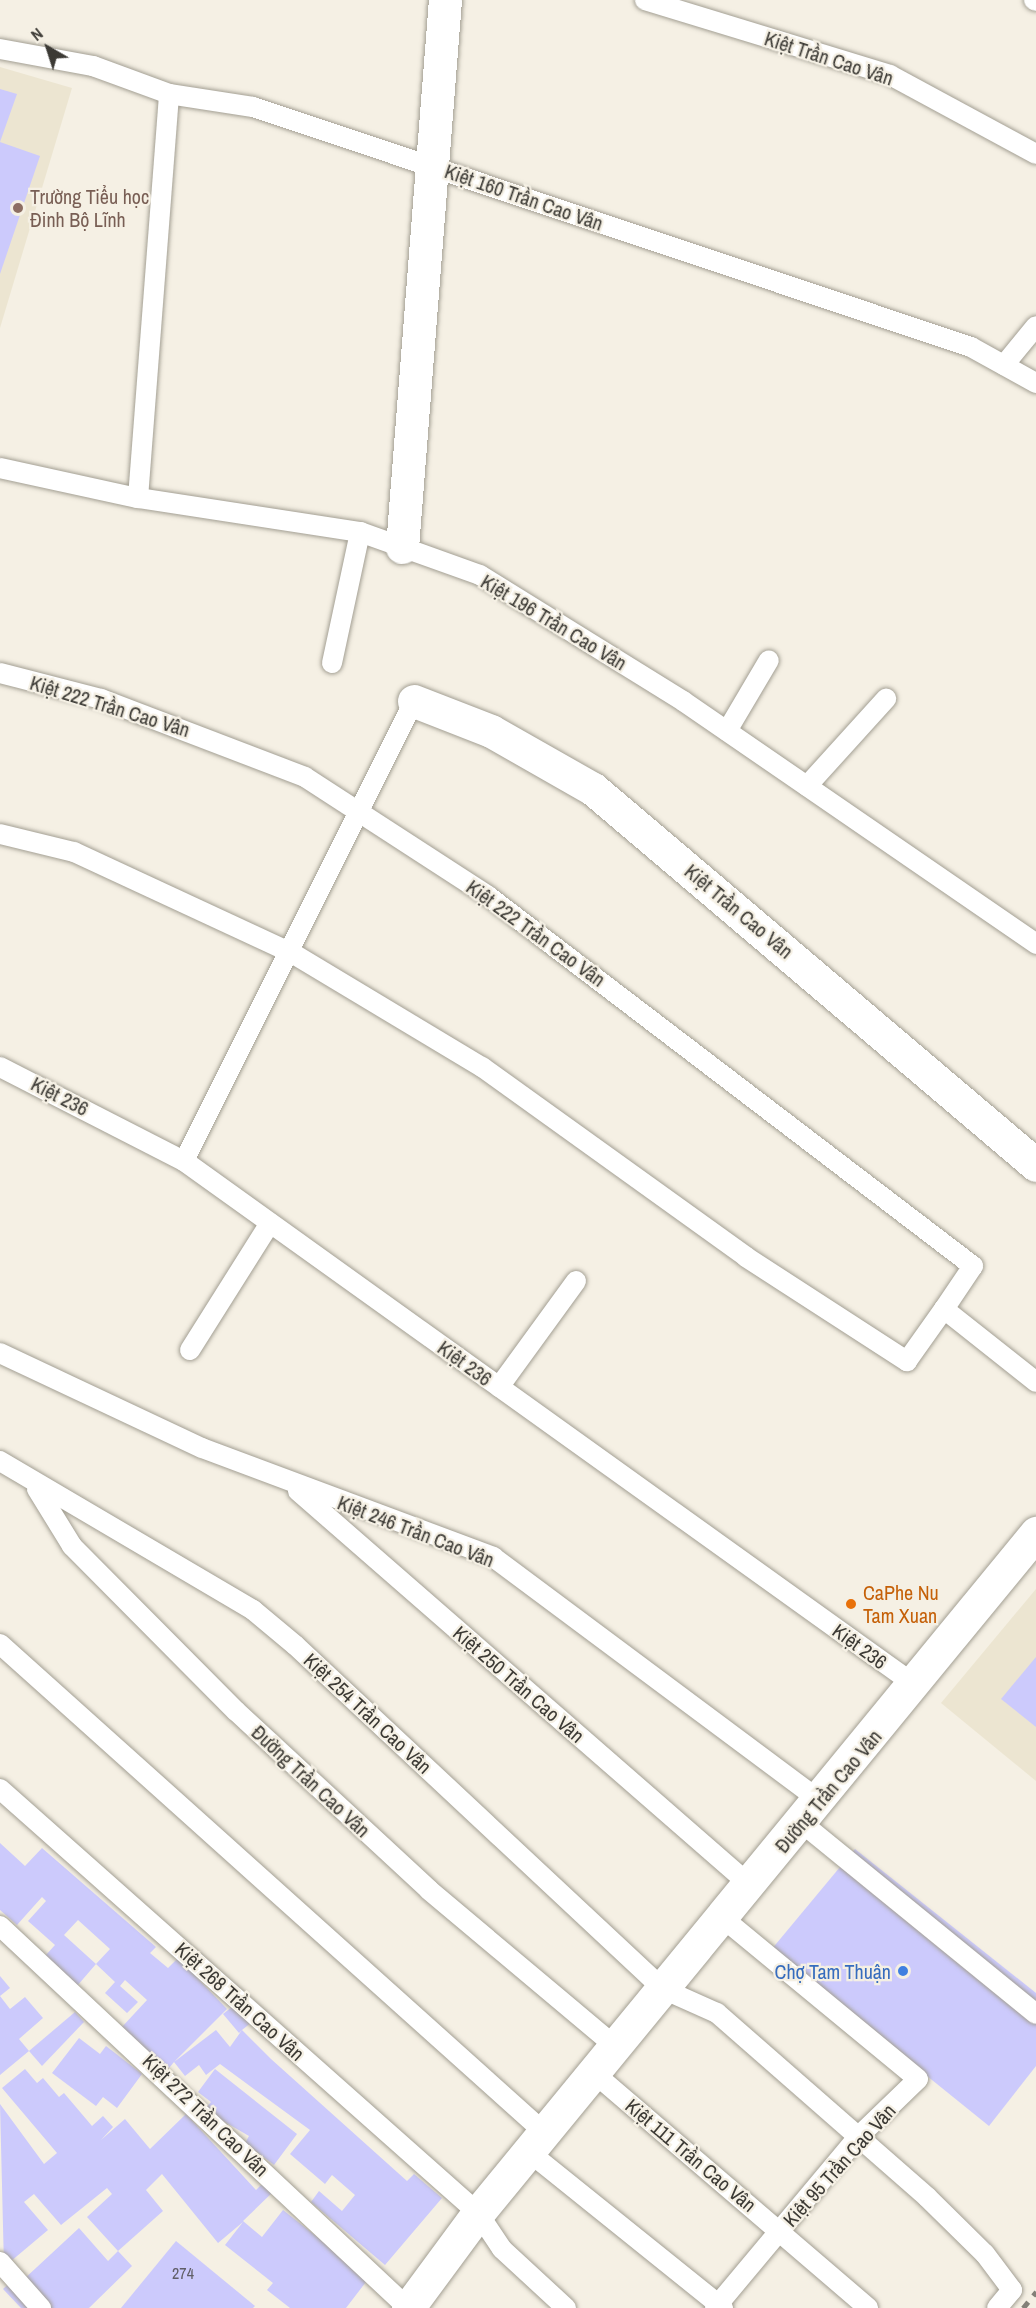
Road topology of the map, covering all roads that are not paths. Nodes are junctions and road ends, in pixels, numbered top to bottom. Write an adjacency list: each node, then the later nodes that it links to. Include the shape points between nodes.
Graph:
1 (445, 0): 6 (street)
2 (645, 0): 5 (lane, Kiệt Trần Cao Vân, via 890,75)
3 (0, 50): 4 (lane, Kiệt 160 Trần Cao Vân, via 93,66)
4 (169, 94): 6 (lane, Kiệt 160 Trần Cao Vân, via 253,106); 11 (lane)
5 (1036, 154)
6 (435, 167): 8 (lane, Kiệt 160 Trần Cao Vân, via 971,348); 13 (street, via 414,349)
7 (1036, 326): 8 (lane)
8 (1004, 365): 9 (lane, Kiệt 160 Trần Cao Vân)
9 (1036, 383)
10 (0, 468): 11 (lane, Kiệt 196 Trần Cao Vân)
11 (138, 498): 12 (lane, Kiệt 196 Trần Cao Vân)
12 (360, 532): 13 (lane, Kiệt 196 Trần Cao Vân); 15 (lane)
13 (402, 547): 19 (lane, Kiệt 196 Trần Cao Vân, via 480,575)
14 (769, 660): 19 (lane)
15 (332, 663)
16 (0, 673): 21 (lane, Kiệt 222 Trần Cao Vân, via 101,699 218,741 304,777)
17 (886, 699): 20 (lane)
18 (414, 701): 21 (lane); 27 (street, Kiệt Trần Cao Vân, via 491,731 593,789)
19 (727, 731): 20 (lane, Kiệt 196 Trần Cao Vân)
20 (807, 786): 23 (lane, Kiệt 196 Trần Cao Vân)
21 (363, 812): 24 (lane); 30 (lane, Kiệt 222 Trần Cao Vân, via 647,1014 973,1266)
22 (0, 834): 24 (lane, Kiệt 222 Trần Cao Vân, via 74,852)
23 (1036, 944)
24 (292, 953): 26 (lane); 30 (lane, Kiệt 222 Trần Cao Vân, via 482,1067 746,1257 908,1361)
25 (0, 1067): 26 (lane, Kiệt 236)
26 (184, 1161): 28 (lane, Kiệt 236)
27 (1036, 1165)
28 (270, 1223): 31 (lane); 34 (lane, Kiệt 236)
29 (576, 1281): 34 (lane)
30 (944, 1309): 33 (lane)
31 (190, 1350)
32 (0, 1353): 36 (lane, Kiệt 246 Trần Cao Vân)
33 (1036, 1382)
34 (499, 1387): 40 (lane, Kiệt 236)
35 (0, 1461): 37 (lane, Kiệt 254 Trần Cao Vân)
36 (289, 1483): 42 (lane, Kiệt 246 Trần Cao Vân, via 493,1557); 43 (lane, Kiệt 250 Trần Cao Vân)
37 (36, 1487): 46 (lane, Kiệt 254 Trần Cao Vân, via 253,1610); 48 (lane, Đường Trần Cao Vân, via 72,1546 236,1711 429,1890)
38 (1036, 1533): 40 (street, Đường Trần Cao Vân)
39 (0, 1644): 51 (lane)
40 (915, 1685): 42 (street, Đường Trần Cao Vân)
41 (0, 1789): 52 (lane, Kiệt 268 Trần Cao Vân)
42 (811, 1812): 43 (street, Đường Trần Cao Vân); 47 (lane, Kiệt 246 Trần Cao Vân)
43 (750, 1885): 44 (street, Đường Trần Cao Vân)
44 (723, 1918): 46 (street, Đường Trần Cao Vân); 50 (lane, Kiệt 95 Trần Cao Vân, via 918,2079)
45 (0, 1926): 57 (lane, Kiệt 272 Trần Cao Vân)
46 (663, 1989): 48 (street, Đường Trần Cao Vân); 50 (lane, Kiệt 254 Trần Cao Vân, via 717,2013)
47 (1036, 2014)
48 (616, 2047): 49 (street, Đường Trần Cao Vân)
49 (594, 2073): 51 (street, Đường Trần Cao Vân); 53 (lane, Kiệt 111 Trần Cao Vân)
50 (858, 2137): 53 (lane, Kiệt 95 Trần Cao Vân); 60 (lane, Kiệt 254 Trần Cao Vân, via 985,2254 1012,2290)
51 (537, 2142): 52 (street, Đường Trần Cao Vân); 55 (lane)
52 (478, 2213): 57 (street, Đường Trần Cao Vân); 58 (lane, Kiệt 268 Trần Cao Vân, via 502,2250)
53 (780, 2231): 55 (lane, Kiệt 95 Trần Cao Vân); 59 (lane, Kiệt 111 Trần Cao Vân)
54 (0, 2262): 56 (lane)
55 (719, 2307)
56 (41, 2308)
57 (408, 2308)
58 (566, 2308)
59 (868, 2308)
60 (997, 2308)

